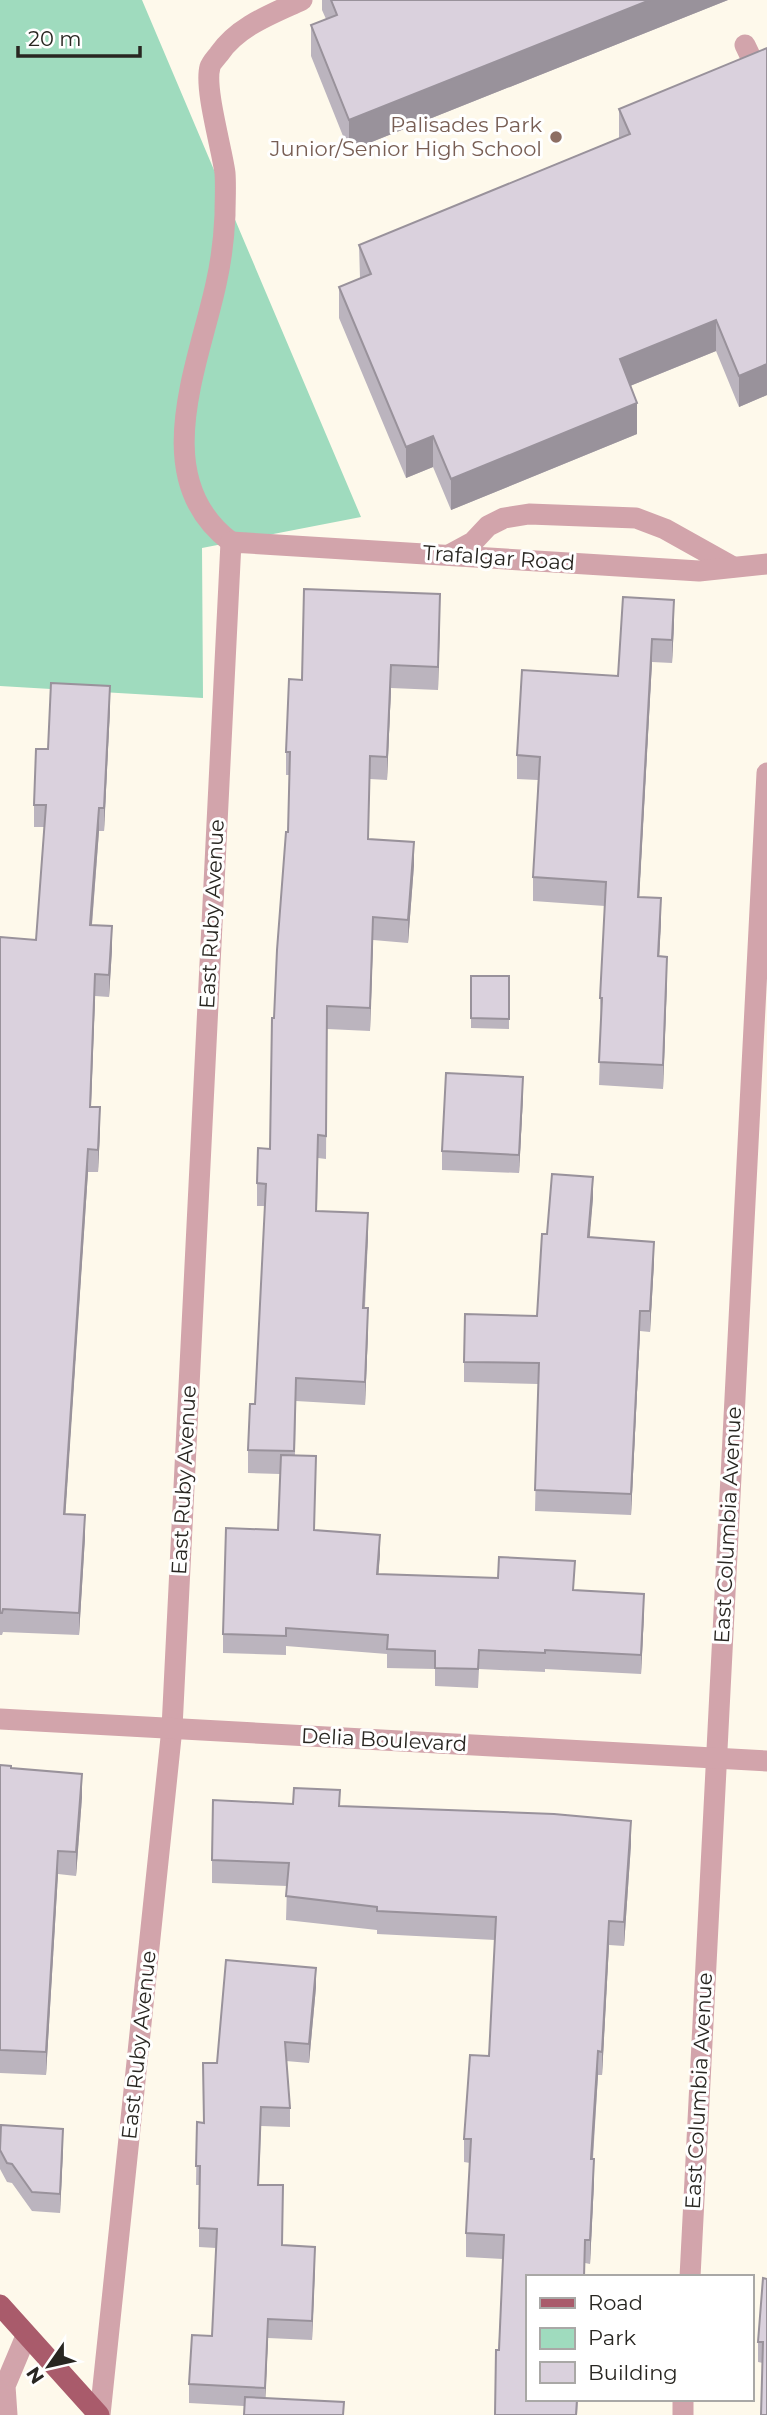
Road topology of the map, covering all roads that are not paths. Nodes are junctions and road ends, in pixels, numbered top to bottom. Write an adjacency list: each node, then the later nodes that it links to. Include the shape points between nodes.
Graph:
1 (302, 0): 4 (street, via 228,40 210,67 225,174 225,215 217,282 186,410 184,443 194,501)
2 (746, 45): 3 (street, via 756,68)
3 (767, 63)
4 (231, 542): 5 (street, Trafalgar Road); 10 (street, East Ruby Avenue)
5 (449, 555): 7 (street, Trafalgar Road, via 699,571); 7 (street, via 504,518 529,514 636,518 665,528)
6 (767, 564): 7 (street, Trafalgar Road)
7 (733, 567)
8 (767, 773): 11 (street, East Columbia Avenue)
9 (0, 1719): 10 (street, Delia Boulevard)
10 (172, 1728): 11 (street, Delia Boulevard); 17 (street, East Ruby Avenue)
11 (717, 1759): 12 (street, Delia Boulevard); 13 (street, East Columbia Avenue)
12 (767, 1761)
13 (690, 2275)
14 (0, 2305): 15 (main road)
15 (26, 2336): 16 (street, via 5,2386); 17 (main road)
16 (7, 2415)
17 (99, 2415)

